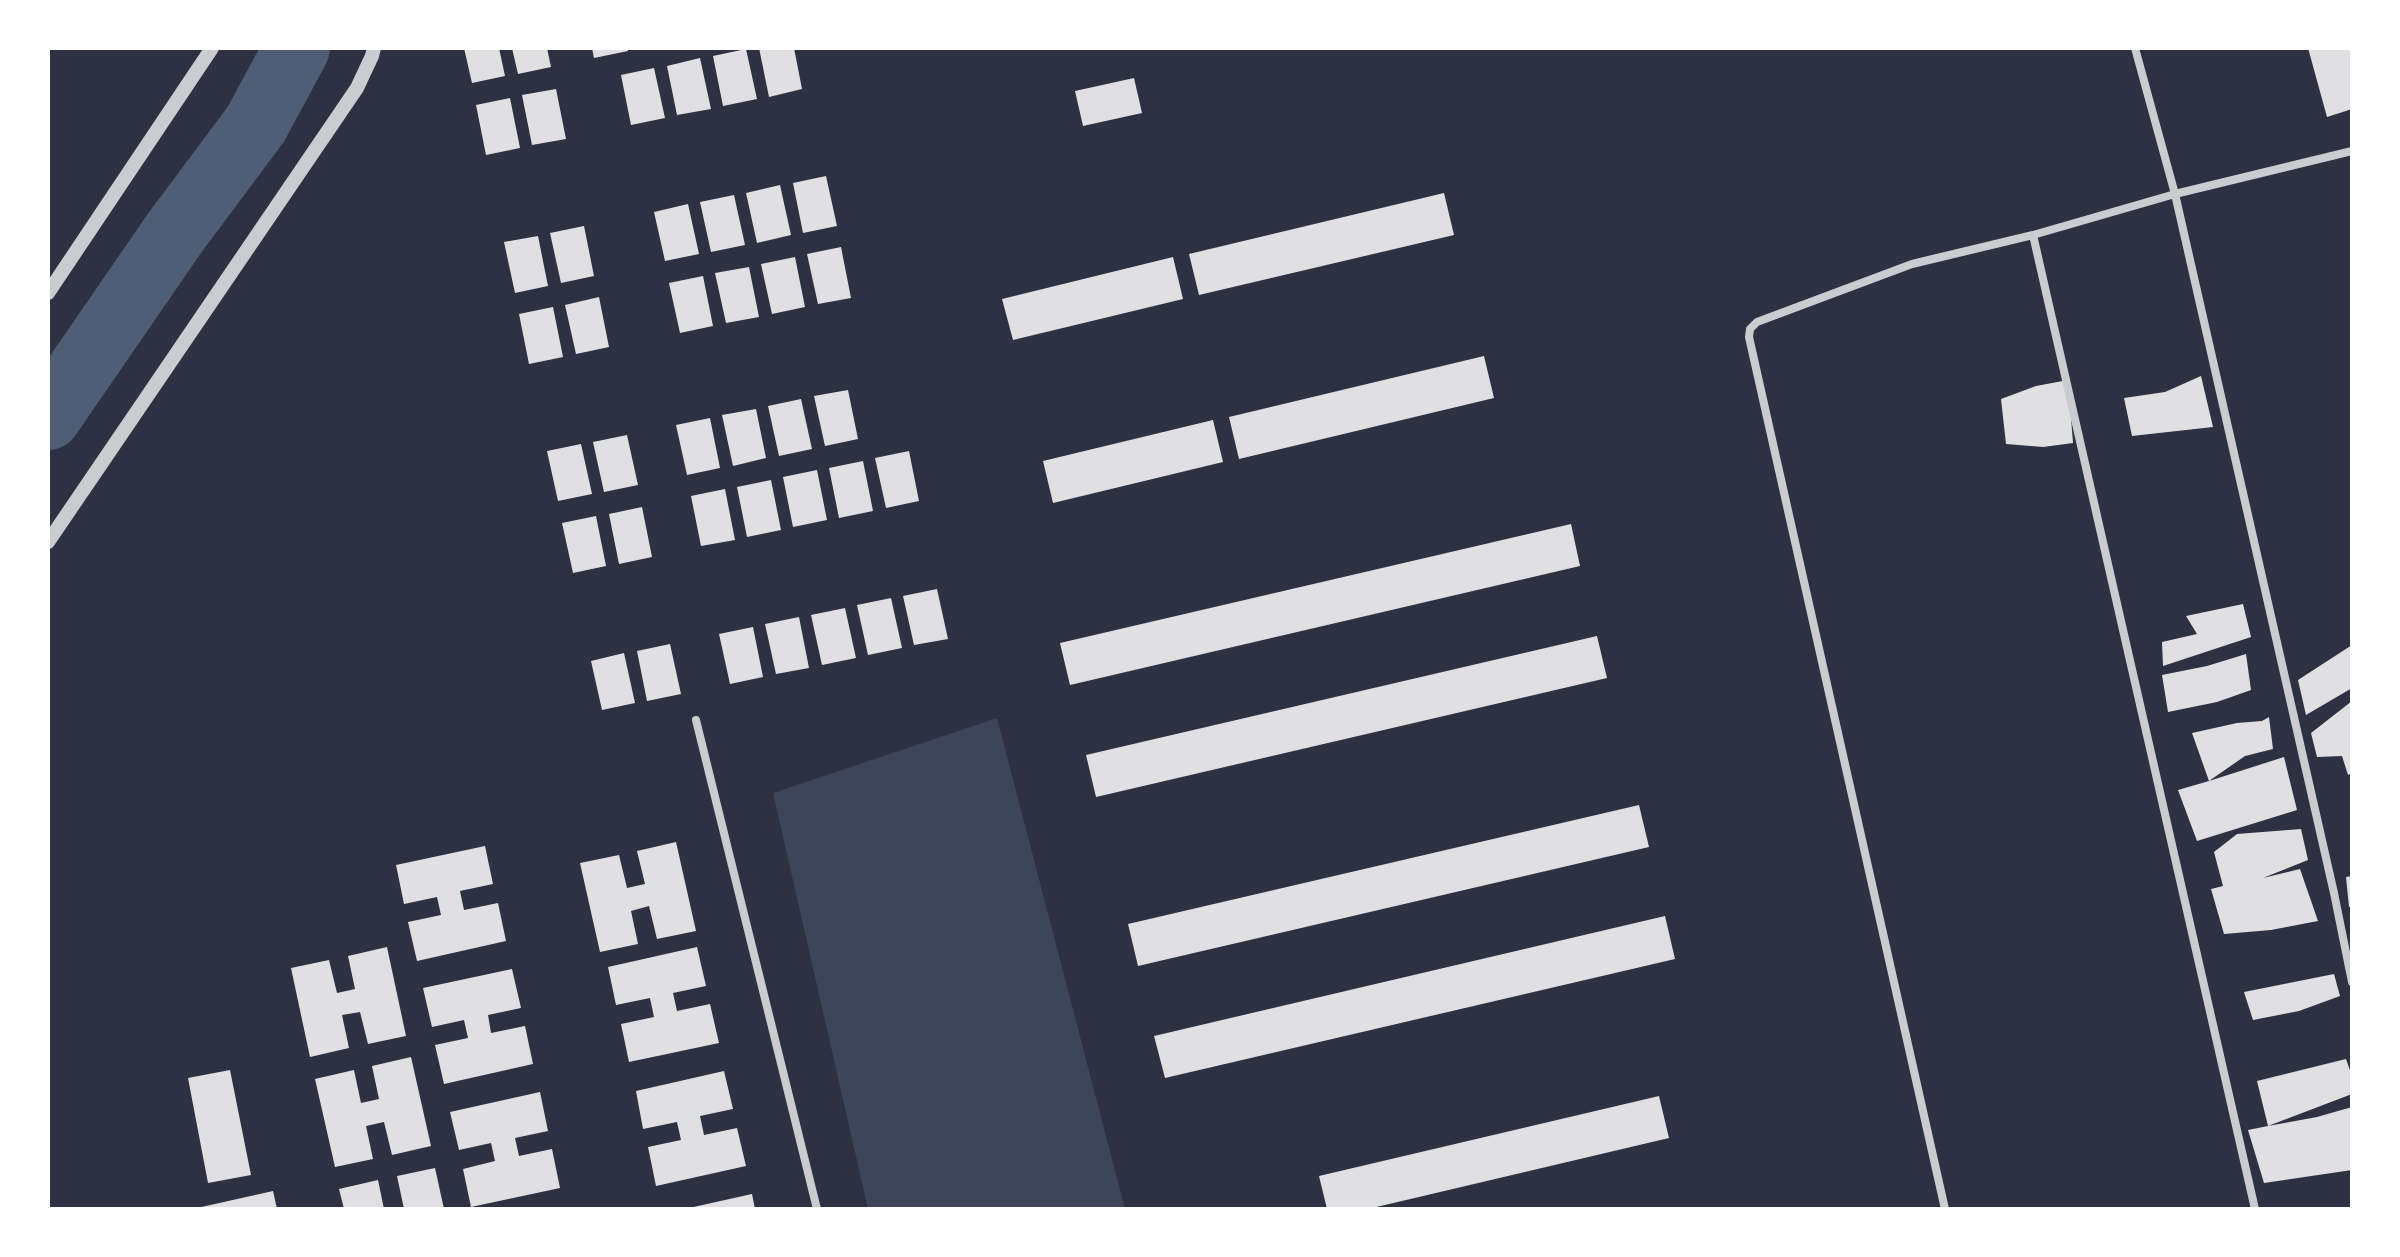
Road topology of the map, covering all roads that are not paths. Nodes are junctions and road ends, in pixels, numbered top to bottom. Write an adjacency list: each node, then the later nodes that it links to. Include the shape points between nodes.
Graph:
1 (212, 48): 7 (street)
2 (374, 48): 8 (street, via 357,88)
3 (2135, 48): 5 (street)
4 (2352, 151): 5 (street)
5 (2175, 194): 6 (street); 10 (street)
6 (2033, 235): 12 (street, via 1912,264 1757,322 1749,337); 13 (street)
7 (48, 293)
8 (48, 542)
9 (696, 720): 11 (street)
10 (2352, 982)
11 (817, 1209)
12 (1945, 1209)
13 (2255, 1209)

